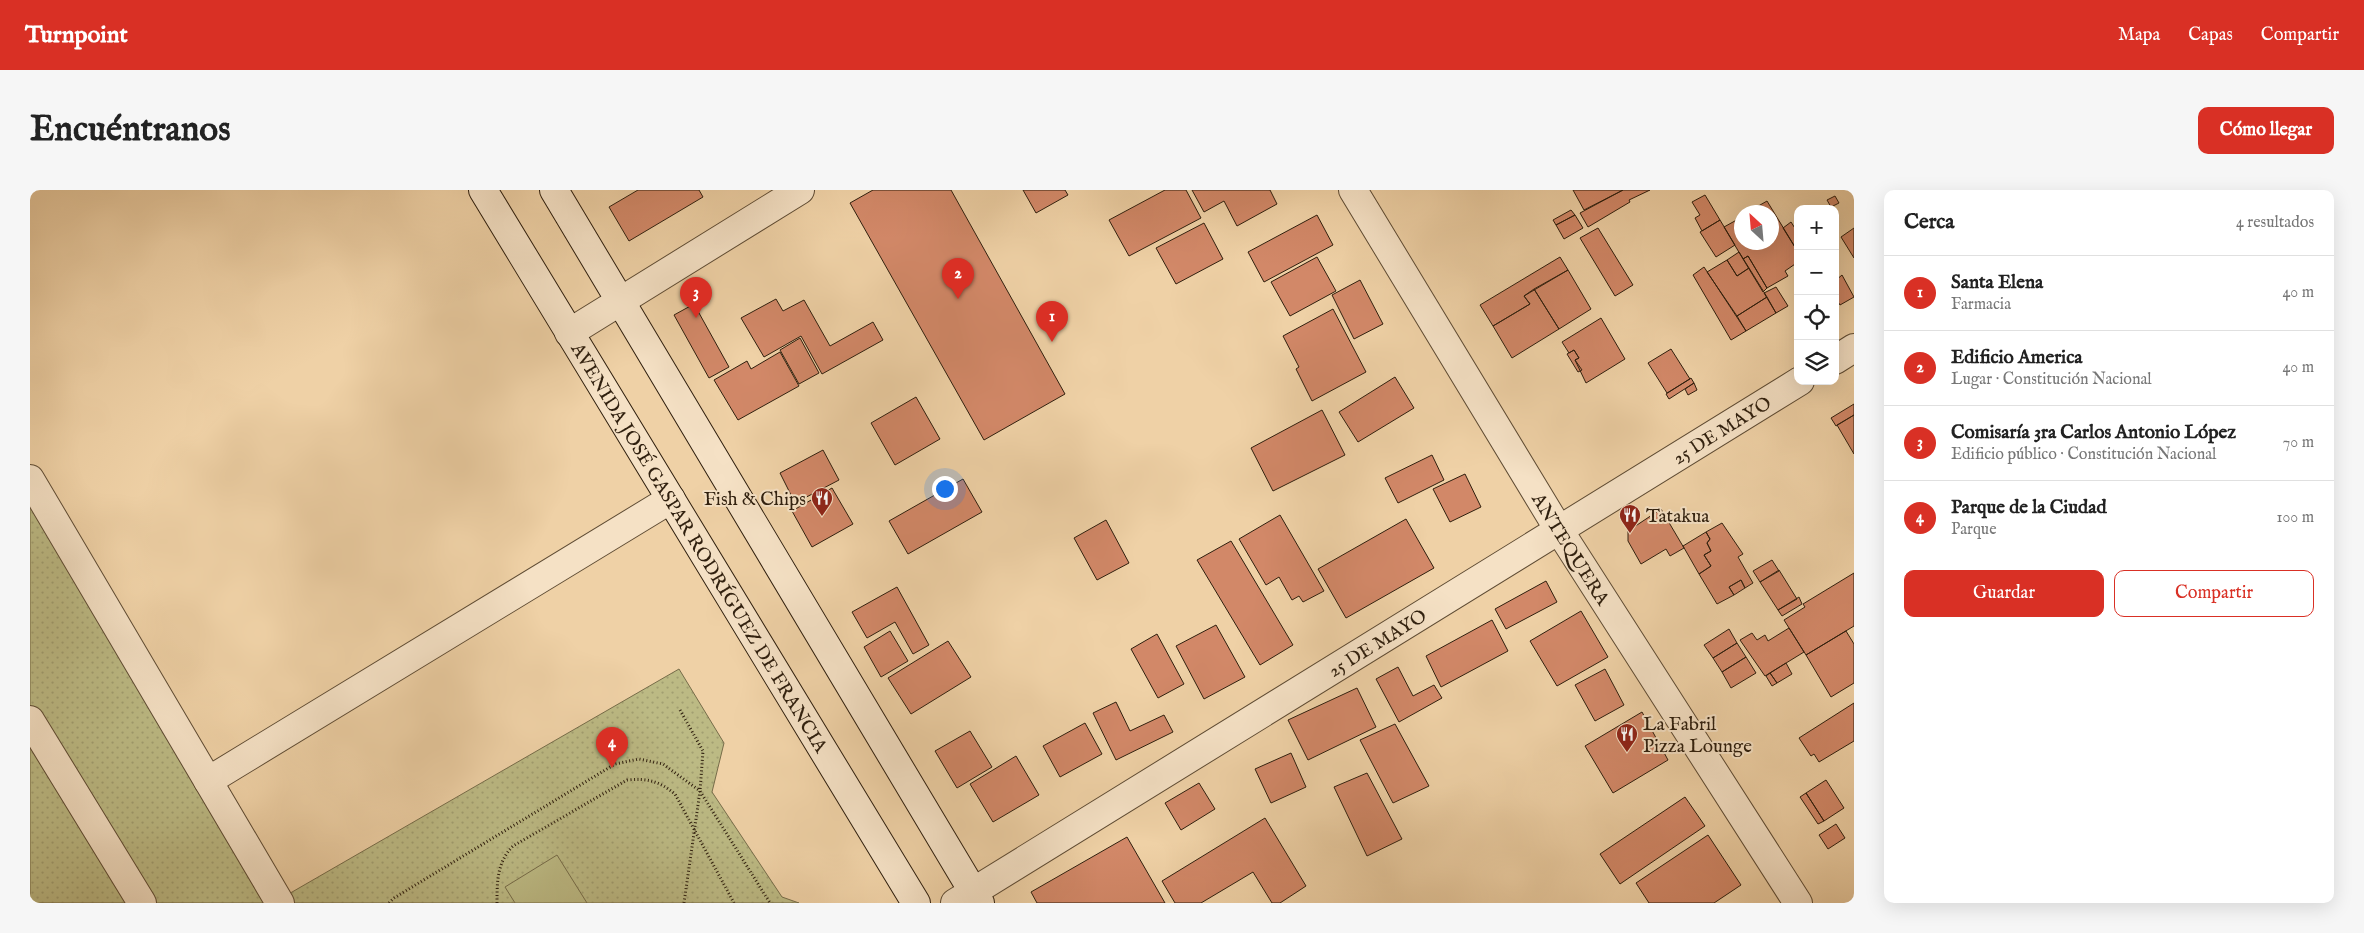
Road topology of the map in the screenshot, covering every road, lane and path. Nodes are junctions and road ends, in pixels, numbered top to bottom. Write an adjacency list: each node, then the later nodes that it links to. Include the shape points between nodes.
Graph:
1 (484, 190): 6 (street, AVENIDA JOSÉ GASPAR RODRÍGUEZ DE FRANCIA)
2 (554, 190): 5 (street)
3 (800, 190): 5 (street)
4 (1353, 190): 12 (street, ANTEQUERA)
5 (621, 301): 6 (street); 18 (street)
6 (570, 333): 11 (street, AVENIDA JOSÉ GASPAR RODRÍGUEZ DE FRANCIA)
7 (1854, 348): 8 (street)
8 (1839, 357)
9 (1794, 385): 12 (street, 25 DE MAYO)
10 (30, 479): 15 (street)
11 (671, 499): 15 (street); 26 (street, AVENIDA JOSÉ GASPAR RODRÍGUEZ DE FRANCIA)
12 (1559, 530): 18 (street, 25 DE MAYO); 27 (street, ANTEQUERA)
13 (680, 710): 16 (path, via 703,751)
14 (30, 720): 19 (street)
15 (208, 781): 20 (street)
16 (700, 791): 17 (path); 21 (path, via 662,764 639,759 614,764); 25 (path)
17 (694, 830): 22 (path, via 674,794 662,784 644,779 627,780 513,846 498,872); 23 (path); 24 (path)
18 (970, 899)
19 (142, 903)
20 (280, 903)
21 (389, 903)
22 (497, 903)
23 (684, 903)
24 (734, 903)
25 (770, 903)
26 (916, 903)
27 (1798, 903)

